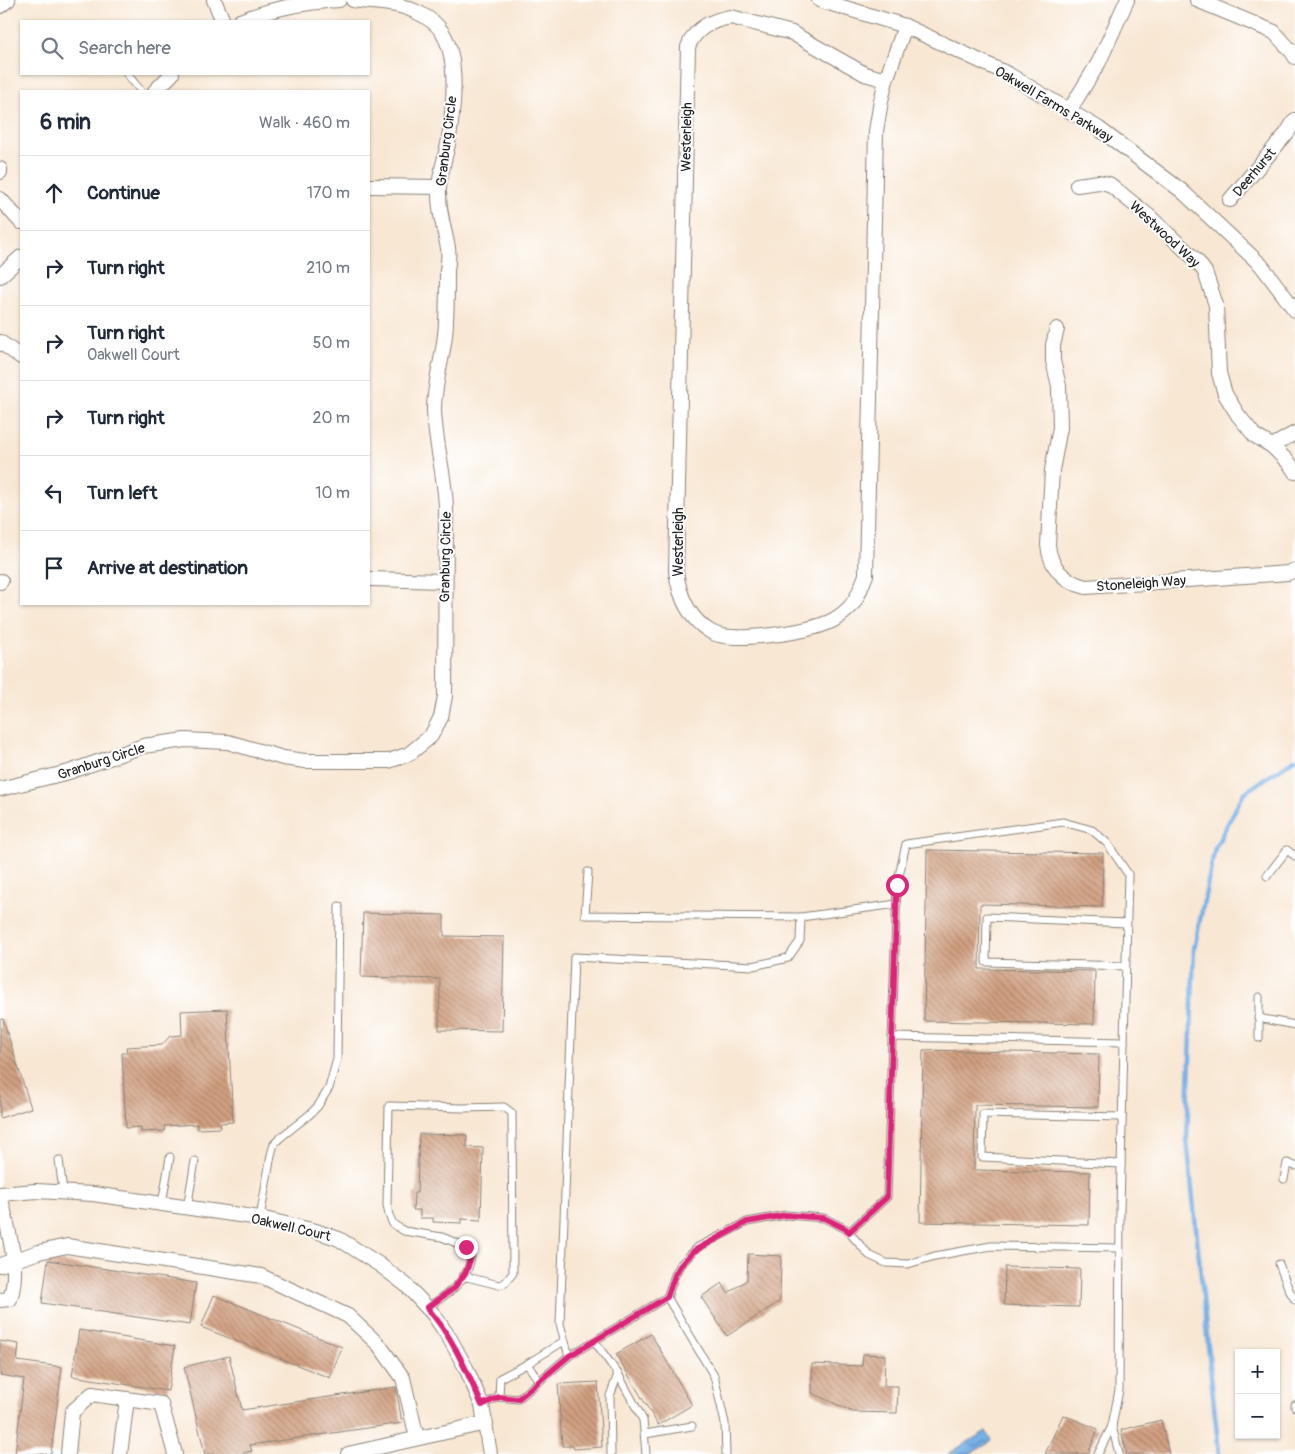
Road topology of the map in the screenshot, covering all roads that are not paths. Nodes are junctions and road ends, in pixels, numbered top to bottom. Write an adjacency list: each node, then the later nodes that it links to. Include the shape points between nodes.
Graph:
1 (214, 0): 7 (street)
2 (339, 0): 8 (street, via 286,6)
3 (353, 0): 20 (street, Granburg Circle, via 407,8 434,23 448,41 454,76 450,127)
4 (819, 0): 9 (street, Oakwell Farms Parkway)
5 (1126, 0): 16 (street, via 1098,62)
6 (1197, 0): 10 (street, via 1274,32)
7 (223, 20)
8 (243, 20)
9 (905, 26): 13 (street, Westerleigh); 16 (street, Oakwell Farms Parkway, via 1008,74)
10 (1295, 57)
11 (128, 75): 14 (lane)
12 (171, 75): 15 (street)
13 (886, 80): 13 (street, Westerleigh, via 876,130 866,575 858,596 848,609 825,624 755,637 711,632 695,619 683,601 676,571 688,47 702,27 720,18 731,17 792,34 865,74)
14 (140, 90)
15 (157, 90)
16 (1069, 111): 26 (street, Oakwell Farms Parkway, via 1098,128 1182,191 1261,265)
17 (1295, 120): 22 (street, Deerhurst)
18 (1077, 185): 31 (street, Westwood Way, via 1109,184 1197,261 1205,272 1216,305 1219,373 1225,394 1256,436)
19 (370, 186): 20 (street)
20 (439, 187): 35 (street, Granburg Circle, via 448,250 447,296 446,333 438,367 434,410 445,487)
21 (0, 199): 23 (street)
22 (1230, 200)
23 (20, 221)
24 (20, 258): 25 (street)
25 (0, 276)
26 (1295, 310)
27 (1056, 329): 33 (street, Stoneleigh Way, via 1053,361 1059,386 1060,428 1052,470 1048,544 1049,554 1059,573 1068,581 1086,587)
28 (0, 342): 29 (street)
29 (20, 356)
30 (1295, 433): 31 (street)
31 (1272, 446): 32 (street, Westwood Way)
32 (1295, 472)
33 (1295, 570)
34 (370, 579): 35 (street)
35 (445, 581): 36 (street, Granburg Circle, via 445,696 441,717 431,736 409,754 389,762 305,761 228,742 185,740 143,746 69,772)
36 (0, 790)
37 (1295, 856): 39 (lane, via 1287,850)
38 (588, 872): 42 (lane, via 585,915)
39 (1267, 876)
40 (897, 904): 42 (lane); 43 (lane, via 897,885 906,844 1063,822 1092,830 1108,844 1128,874); 48 (lane)
41 (340, 906): 62 (lane, via 335,1067 329,1088 318,1106 274,1144)
42 (801, 917): 73 (lane, via 800,941 788,958 753,966 574,957 560,1324)
43 (1126, 923): 44 (lane); 44 (lane, via 987,917 986,962)
44 (1126, 966): 50 (lane)
45 (1259, 997): 46 (lane)
46 (1258, 1018): 47 (lane); 49 (lane)
47 (1295, 1025)
48 (892, 1037): 50 (lane); 63 (lane, via 887,1197)
49 (1258, 1038)
50 (1124, 1042): 51 (lane)
51 (1122, 1117): 55 (lane); 55 (lane, via 983,1114 982,1157)
52 (170, 1157): 60 (lane)
53 (59, 1160): 58 (lane)
54 (195, 1161): 61 (lane)
55 (1121, 1164): 64 (lane)
56 (1295, 1166): 57 (lane, via 1288,1163)
57 (1284, 1179)
58 (63, 1191): 59 (street, Oakwell Court); 60 (street, Oakwell Court)
59 (0, 1194): 65 (street)
60 (162, 1204): 61 (street, Oakwell Court)
61 (187, 1208): 62 (street, Oakwell Court)
62 (260, 1218): 72 (street, Oakwell Court, via 339,1239 406,1285)
63 (849, 1232): 64 (lane, via 869,1255 886,1263 908,1264 991,1246); 69 (lane, via 824,1218 786,1215 747,1222 694,1251 680,1266)
64 (1119, 1248): 84 (lane, via 1119,1390)
65 (14, 1261): 67 (street); 70 (street, via 14,1286 10,1299); 86 (street, via 67,1246 261,1276 348,1316 379,1345 403,1378)
66 (1279, 1264): 71 (lane)
67 (0, 1265)
68 (464, 1276): 68 (lane, via 471,1257 466,1247 442,1237 404,1231 393,1224 388,1215 389,1106 504,1107 512,1113 513,1273 505,1283 498,1285); 72 (lane, via 454,1288)
69 (667, 1297): 74 (lane); 94 (lane, via 714,1376 725,1423)
70 (0, 1300)
71 (1295, 1300)
72 (427, 1308): 81 (street, Oakwell Court, via 450,1339)
73 (564, 1340): 75 (lane); 76 (lane)
74 (595, 1342): 75 (lane); 77 (lane)
75 (569, 1356): 78 (lane)
76 (527, 1364): 78 (lane); 79 (lane, via 500,1378)
77 (618, 1374): 85 (lane, via 644,1420); 92 (lane, via 610,1396)
78 (539, 1381): 79 (lane, via 518,1399)
79 (499, 1397): 81 (lane)
80 (126, 1399): 87 (street, via 92,1394 72,1412); 88 (street); 89 (street, via 161,1404)
81 (482, 1405): 82 (street, Oakwell Court)
82 (486, 1423): 86 (street); 91 (street, Oakwell Court)
83 (692, 1426): 85 (lane)
84 (1112, 1426): 95 (lane); 96 (lane)
85 (645, 1434): 93 (lane)
86 (417, 1438): 90 (street)
87 (68, 1454)
88 (120, 1454)
89 (175, 1454)
90 (348, 1454)
91 (490, 1454)
92 (611, 1454)
93 (646, 1454)
94 (726, 1454)
95 (1098, 1454)
96 (1119, 1454)

